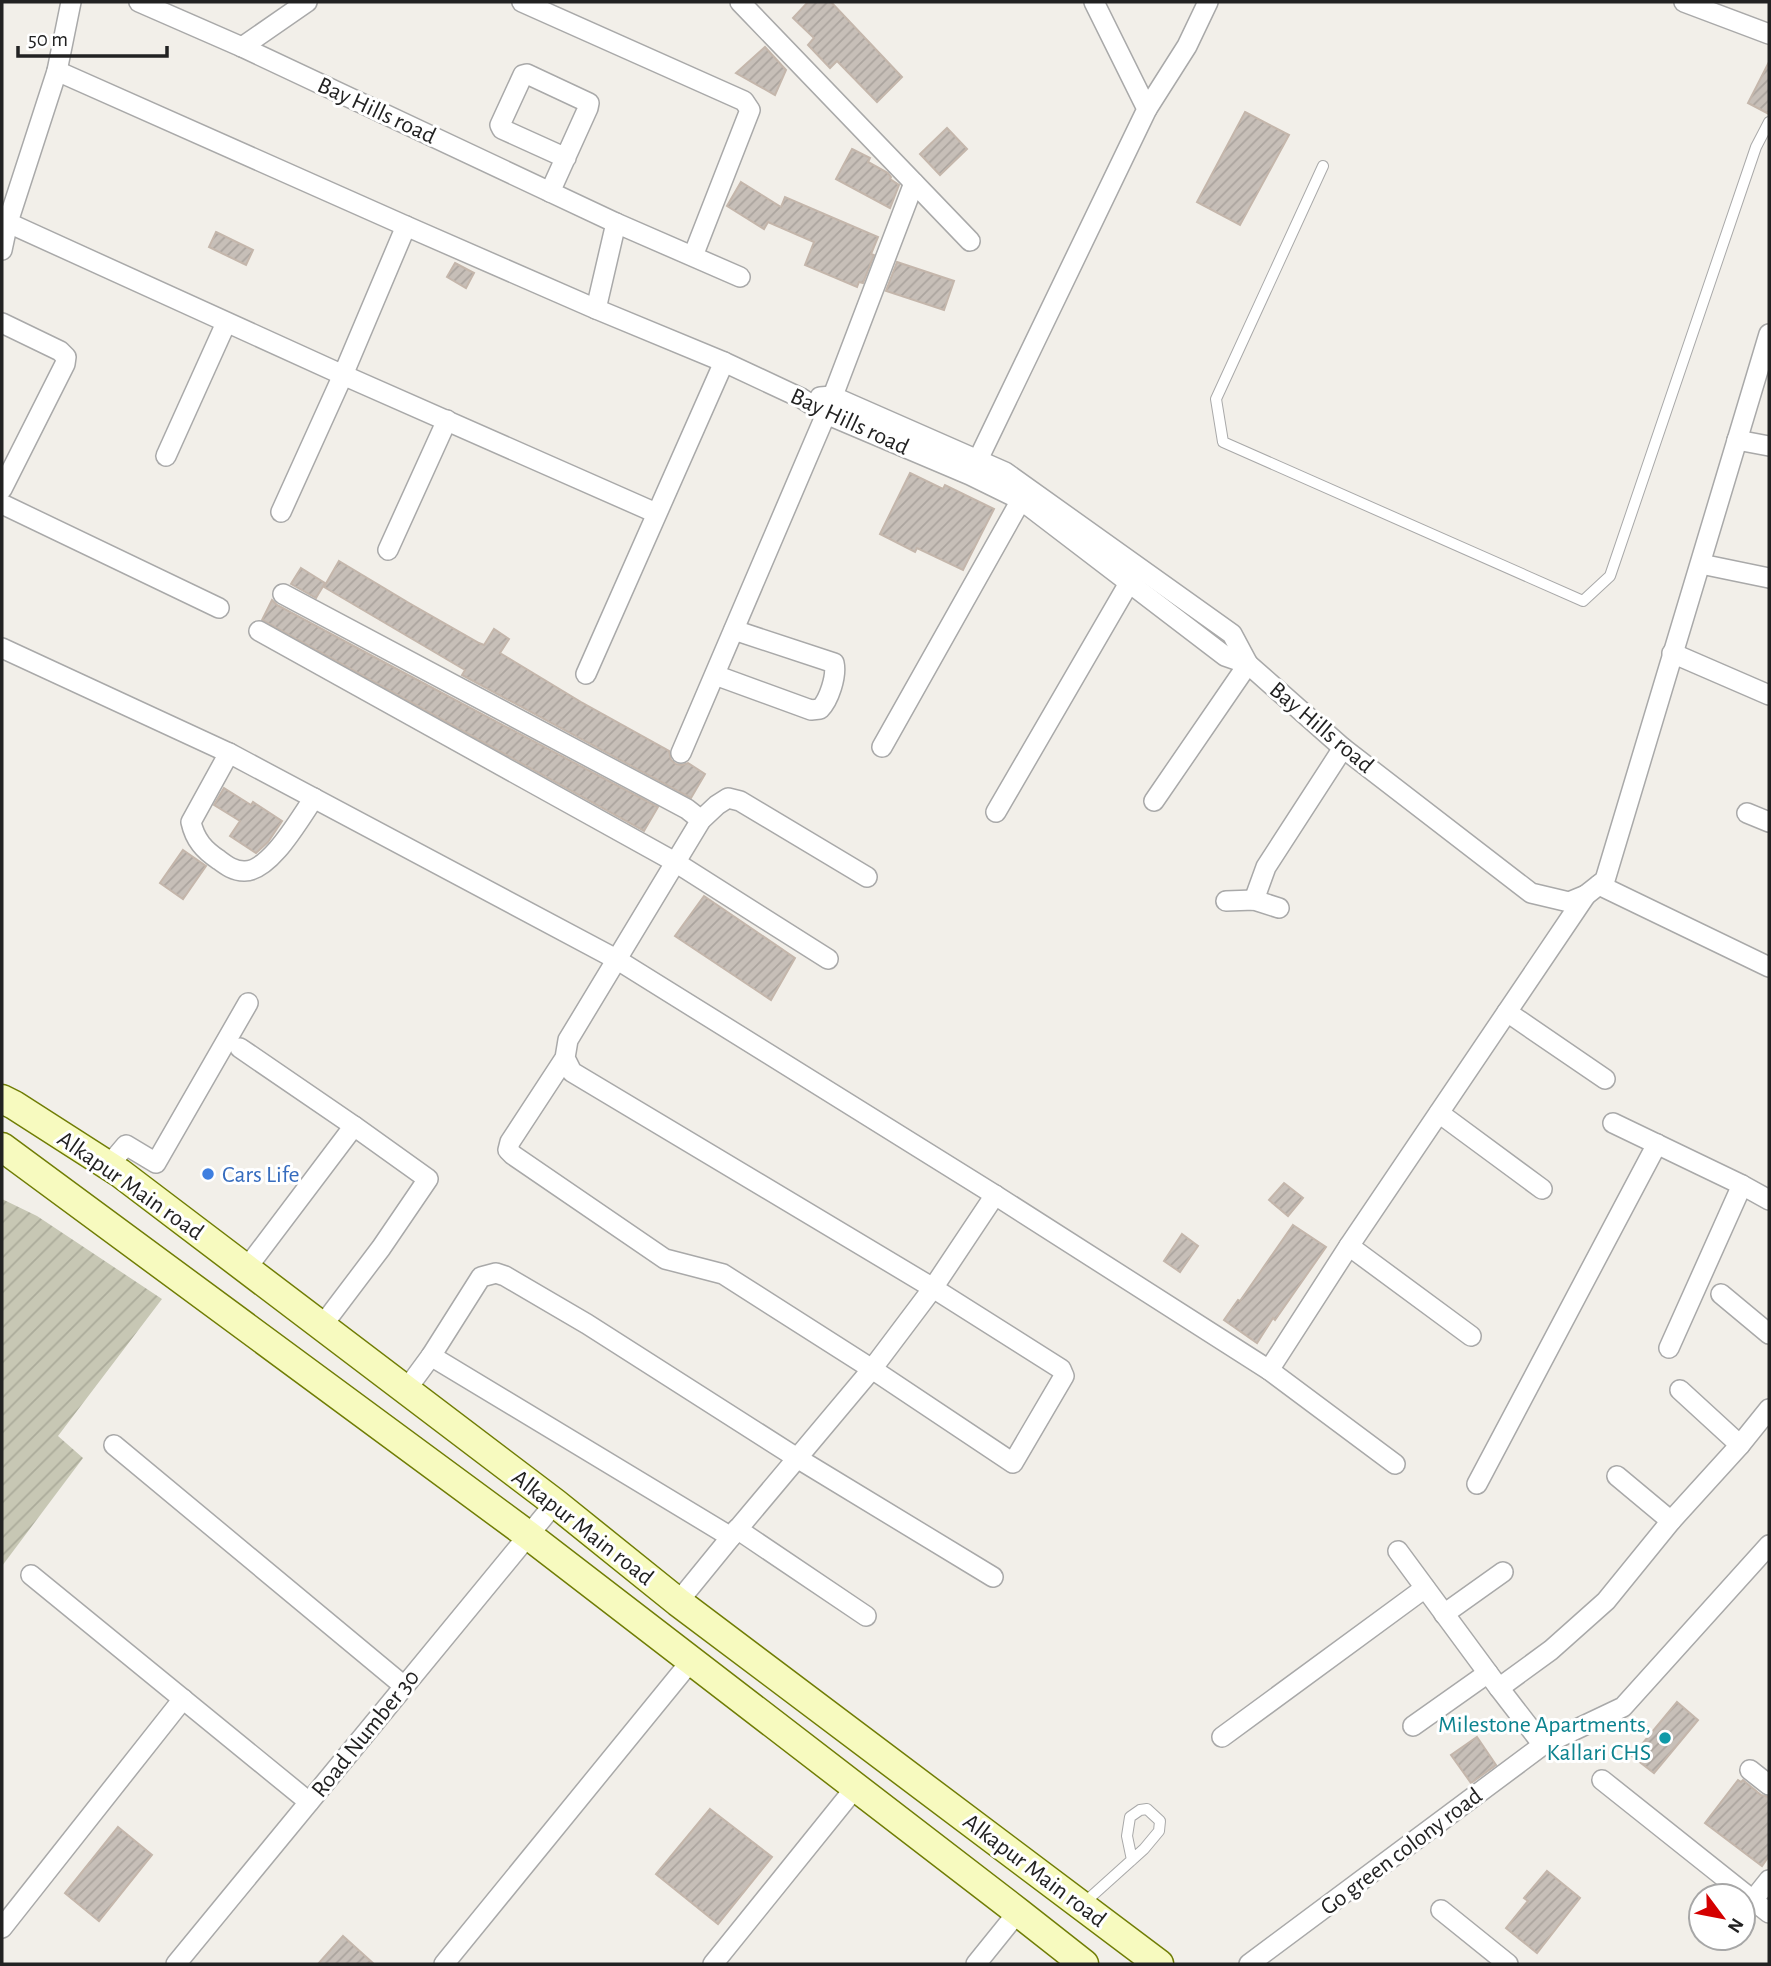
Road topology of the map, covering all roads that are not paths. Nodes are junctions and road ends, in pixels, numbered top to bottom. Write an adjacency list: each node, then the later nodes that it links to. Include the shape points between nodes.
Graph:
1 (71, 2): 11 (street)
2 (139, 2): 10 (street, Bay Hills road)
3 (307, 2): 10 (street)
4 (522, 2): 23 (street, via 744,101 750,110)
5 (740, 2): 16 (street)
6 (1094, 2): 12 (street)
7 (1208, 2): 12 (street, via 1187,46)
8 (1684, 2): 9 (street)
9 (1769, 34)
10 (242, 47): 17 (street, Bay Hills road)
11 (57, 71): 18 (street); 20 (street, Bay Hills road)
12 (1147, 109): 36 (street)
13 (1769, 122): 15 (lane, via 1756,147 1610,576 1583,601 1223,442 1216,399)
14 (566, 158): 14 (street, via 589,103 523,75 502,129); 17 (street)
15 (1323, 166)
16 (914, 183): 21 (street); 31 (street)
17 (550, 192): 19 (street, Bay Hills road)
18 (5, 221): 22 (street); 27 (street)
19 (616, 223): 23 (street, Bay Hills road); 25 (street)
20 (406, 226): 25 (street, Bay Hills road); 30 (street)
21 (970, 241)
22 (2, 250)
23 (693, 256): 24 (street, Bay Hills road)
24 (740, 277)
25 (596, 309): 29 (street, Bay Hills road)
26 (2, 323): 37 (street, via 66,357)
27 (226, 323): 30 (street); 35 (street)
28 (1769, 334): 33 (street)
29 (724, 362): 31 (street, Bay Hills road, via 801,398); 41 (street)
30 (343, 375): 32 (street); 40 (street)
31 (829, 405): 36 (street); 48 (street)
32 (447, 419): 41 (street); 42 (street)
33 (1737, 440): 34 (street); 43 (street)
34 (1769, 446)
35 (166, 456)
36 (974, 467): 38 (street, Bay Hills road); 52 (street, via 1005,472 1232,634)
37 (2, 489)
38 (1021, 500): 45 (street, Bay Hills road); 56 (street)
39 (2, 505): 47 (street)
40 (281, 512)
41 (656, 513): 53 (street)
42 (388, 550)
43 (1701, 564): 44 (street); 51 (street)
44 (1769, 578)
45 (1129, 583): 52 (street, Bay Hills road, via 1225,656); 62 (street)
46 (283, 594): 64 (street)
47 (219, 608)
48 (734, 630): 54 (street); 54 (street, via 834,663 825,704 811,710)
49 (259, 631): 66 (street)
50 (2, 648): 58 (street)
51 (1672, 653): 55 (street); 68 (street, via 1605,880)
52 (1248, 664): 57 (street, Bay Hills road); 61 (street)
53 (586, 674)
54 (715, 675): 59 (street)
55 (1769, 695)
56 (882, 747)
57 (1343, 748): 68 (street, Bay Hills road, via 1531,893 1569,902); 69 (street, via 1266,867)
58 (229, 753): 60 (street); 60 (street, via 191,822 194,836 229,868 246,872 264,863)
59 (681, 753)
60 (314, 798): 72 (street)
61 (1154, 801)
62 (996, 812)
63 (1746, 813): 65 (street)
64 (701, 820): 66 (street); 67 (street, via 727,798 740,801)
65 (1769, 822)
66 (676, 862): 72 (street); 73 (street)
67 (867, 877)
68 (1593, 890): 74 (street); 76 (street)
69 (1254, 900): 70 (street); 71 (street)
70 (1226, 901)
71 (1279, 908)
72 (616, 959): 78 (street, via 568,1040); 89 (street)
73 (828, 959)
74 (1769, 967)
75 (248, 1003): 86 (street, via 156,1163 126,1144)
76 (1507, 1012): 79 (street); 81 (street)
77 (240, 1048): 83 (street)
78 (565, 1058): 93 (street, via 572,1072); 100 (street, via 508,1150 665,1259 723,1274)
79 (1605, 1079)
80 (2, 1099): 86 (street, Alkapur Main road)
81 (1439, 1112): 88 (street); 91 (street)
82 (1613, 1123): 84 (street)
83 (355, 1126): 92 (street); 95 (street, via 428,1179)
84 (1657, 1144): 87 (street); 110 (street)
85 (2, 1147): 114 (street, Alkapur Main road)
86 (109, 1165): 92 (street, Alkapur Main road)
87 (1742, 1185): 90 (street); 98 (street)
88 (1542, 1189)
89 (995, 1195): 93 (street); 101 (street)
90 (1769, 1200)
91 (1349, 1246): 97 (street); 101 (street)
92 (246, 1269): 95 (street, Alkapur Main road)
93 (933, 1288): 100 (street); 100 (street, via 1062,1369 1064,1376 1013,1463)
94 (1721, 1294): 96 (street)
95 (322, 1326): 102 (street, Alkapur Main road)
96 (1769, 1334)
97 (1471, 1336)
98 (1669, 1348)
99 (431, 1356): 102 (street); 107 (street, via 481,1277 496,1273 599,1331); 113 (street)
100 (872, 1369): 107 (street)
101 (1269, 1370): 108 (street)
102 (406, 1390): 111 (street, Alkapur Main road)
103 (1680, 1390): 105 (street)
104 (1769, 1409): 105 (street)
105 (1740, 1444): 112 (street)
106 (114, 1445): 126 (street)
107 (797, 1458): 113 (street); 119 (street)
108 (1395, 1464)
109 (1617, 1476): 112 (street)
110 (1477, 1484)
111 (555, 1503): 114 (street, Road Number 30); 121 (street, Alkapur Main road)
112 (1671, 1521): 125 (street, via 1606,1601 1551,1650)
113 (734, 1533): 121 (street); 123 (street)
114 (528, 1535): 124 (street, Alkapur Main road); 126 (street, Road Number 30)
115 (1769, 1545): 130 (street, Go green colony road, via 1623,1707)
116 (1398, 1551): 120 (street)
117 (1503, 1572): 122 (street)
118 (31, 1574): 127 (street)
119 (993, 1577)
120 (1425, 1588): 122 (street); 129 (street)
121 (678, 1602): 140 (street, Alkapur Main road)
122 (1444, 1615): 125 (street)
123 (866, 1616)
124 (691, 1661): 134 (street, Alkapur Main road); 145 (street)
125 (1494, 1681): 128 (street); 130 (street)
126 (404, 1686): 135 (street, Road Number 30)
127 (183, 1699): 135 (street); 143 (street)
128 (1413, 1726)
129 (1222, 1737)
130 (1543, 1745): 150 (street, Go green colony road)
131 (1750, 1770): 133 (street)
132 (1602, 1780): 138 (street)
133 (1769, 1785)
134 (855, 1788): 142 (street, Alkapur Main road); 146 (street)
135 (309, 1802): 144 (street, Road Number 30)
136 (1132, 1860): 136 (lane, via 1127,1836 1130,1817 1147,1809 1160,1821 1159,1830); 140 (lane)
137 (1769, 1881): 139 (street)
138 (1730, 1882)
139 (1757, 1895)
140 (1082, 1905): 149 (street, Alkapur Main road)
141 (1441, 1910): 151 (street)
142 (1018, 1912): 147 (street); 148 (street, Alkapur Main road)
143 (2, 1928)
144 (176, 1964)
145 (444, 1964)
146 (713, 1964)
147 (976, 1964)
148 (1084, 1964)
149 (1159, 1964)
150 (1249, 1964)
151 (1508, 1964)

